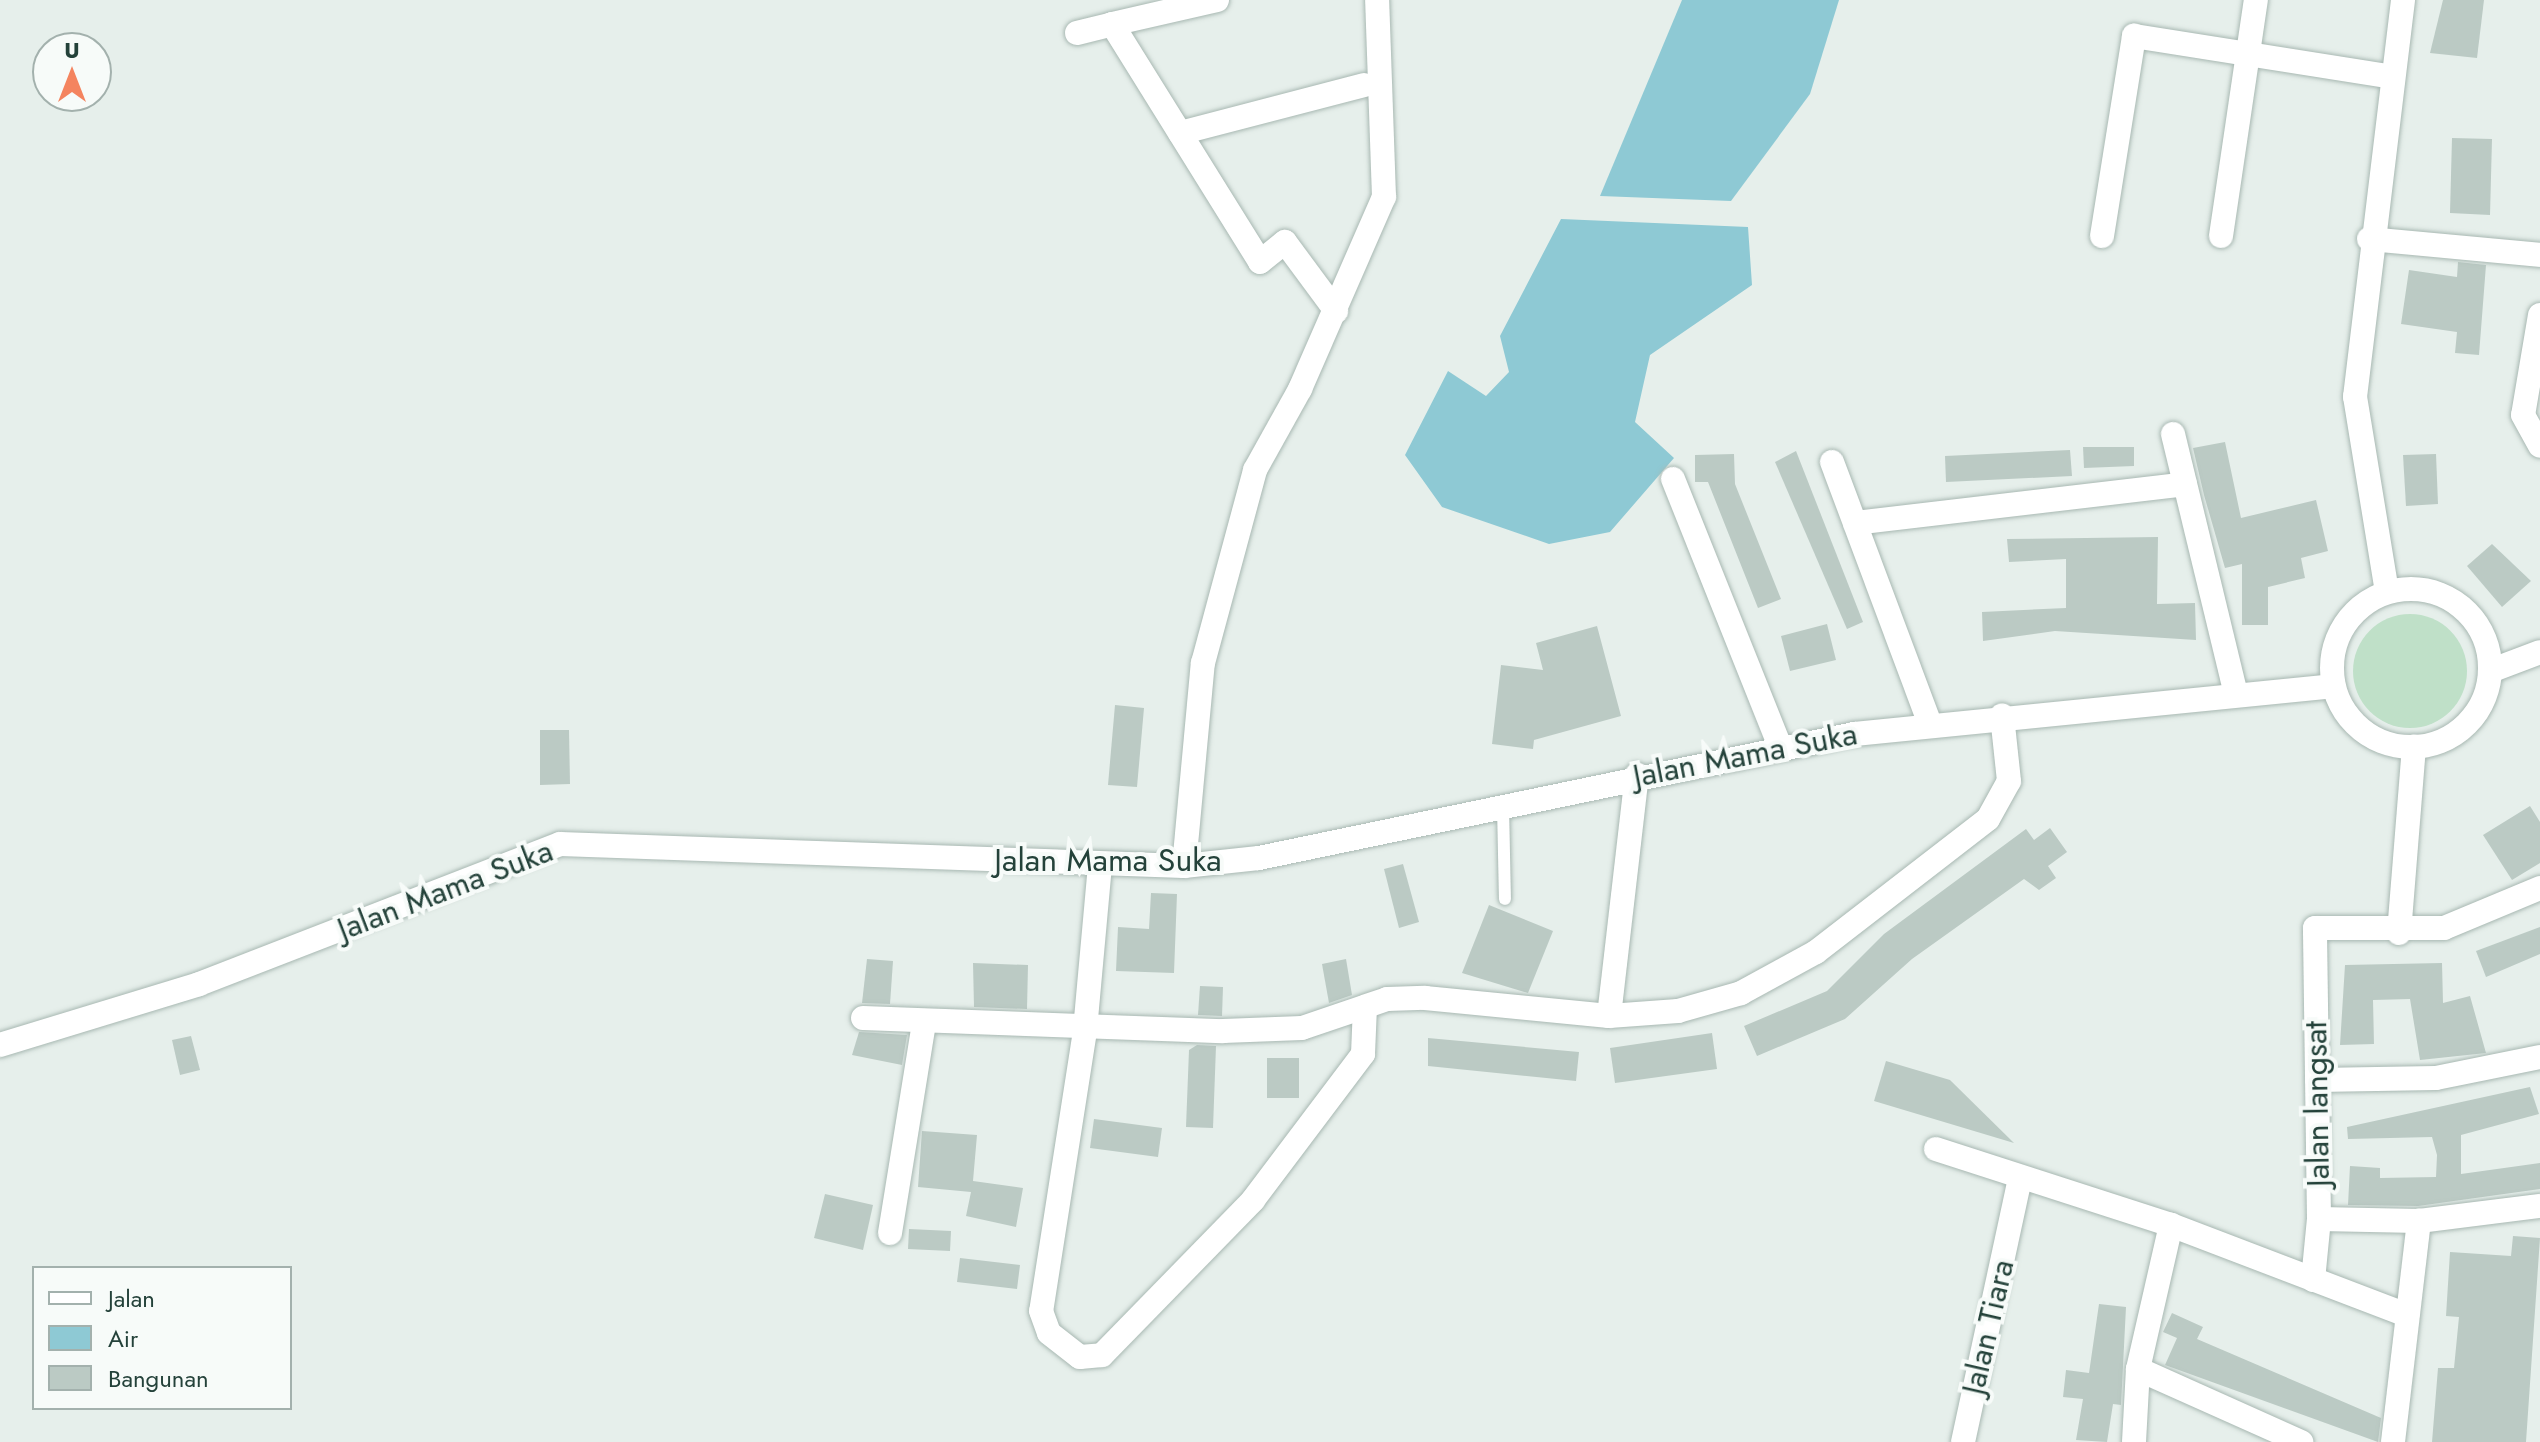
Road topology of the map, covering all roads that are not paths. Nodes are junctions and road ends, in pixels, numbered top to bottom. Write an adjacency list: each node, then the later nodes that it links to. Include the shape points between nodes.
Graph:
1 (1217, 0): 5 (street)
2 (1377, 0): 15 (street, via 1384,197)
3 (2256, 0): 7 (street)
4 (2403, 0): 8 (street)
5 (1112, 24): 6 (street); 10 (street)
6 (1077, 33)
7 (2248, 54): 8 (street); 11 (street, via 2134,36); 12 (street)
8 (2392, 77): 13 (street)
9 (1364, 85): 10 (street)
10 (1180, 133): 15 (street, via 1260,262 1285,242)
11 (2102, 236)
12 (2221, 236)
13 (2369, 239): 14 (street); 23 (street, via 2356,408)
14 (2540, 255)
15 (1336, 311): 35 (street, via 1255,470 1203,663)
16 (2540, 315): 18 (street, via 2523,415)
17 (2173, 434): 21 (street)
18 (2540, 446)
19 (1832, 462): 22 (street)
20 (1673, 479): 30 (street)
21 (2185, 484): 22 (street); 27 (street)
22 (1855, 523): 29 (street)
23 (2387, 592): 25 (street, via 2424,590 2459,605 2483,634); 26 (street, via 2360,606 2341,629)
24 (2540, 652): 25 (street)
25 (2490, 671): 31 (street, via 2467,724)
26 (2333, 686): 27 (street, Jalan Mama Suka); 31 (street, via 2347,715 2370,736)
27 (2236, 695): 28 (street, Jalan Mama Suka)
28 (2002, 715): 29 (street, Jalan Mama Suka); 40 (street, via 2005,800 1828,943 1741,993 1678,1011)
29 (1930, 724): 30 (street, Jalan Mama Suka)
30 (1780, 747): 32 (street, Jalan Mama Suka)
31 (2414, 747): 38 (street)
32 (1637, 775): 33 (street, Jalan Mama Suka); 40 (street)
33 (1503, 804): 35 (street, Jalan Mama Suka, via 1259,858); 37 (lane)
34 (1100, 865): 35 (street, Jalan Mama Suka); 43 (street); 44 (street, Jalan Mama Suka, via 560,844 199,984)
35 (1184, 866)
36 (2540, 888): 38 (street, via 2472,920)
37 (1505, 899)
38 (2399, 933): 46 (street, Jalan langsat, via 2315,928)
39 (1365, 1007): 40 (street, via 1425,998); 43 (street, via 1302,1028); 43 (street, via 1363,1054 1253,1200 1091,1359 1049,1333 1041,1311)
40 (1609, 1016)
41 (863, 1018): 42 (street)
42 (924, 1022): 43 (street); 53 (street)
43 (1085, 1031)
44 (0, 1045)
45 (2540, 1057): 46 (street, via 2436,1078)
46 (2317, 1080): 50 (street, Jalan langsat)
47 (1936, 1149): 48 (street)
48 (2020, 1178): 52 (street); 58 (street, Jalan Tiara)
49 (2540, 1206): 51 (street)
50 (2319, 1219): 51 (street); 54 (street, Jalan langsat)
51 (2419, 1221): 55 (street)
52 (2171, 1225): 54 (street); 56 (street)
53 (890, 1233)
54 (2313, 1280): 55 (street)
55 (2407, 1315): 61 (street)
56 (2138, 1369): 57 (street); 59 (street)
57 (2260, 1435): 60 (street)
58 (1963, 1442)
59 (2134, 1442)
60 (2301, 1442)
61 (2393, 1442)

